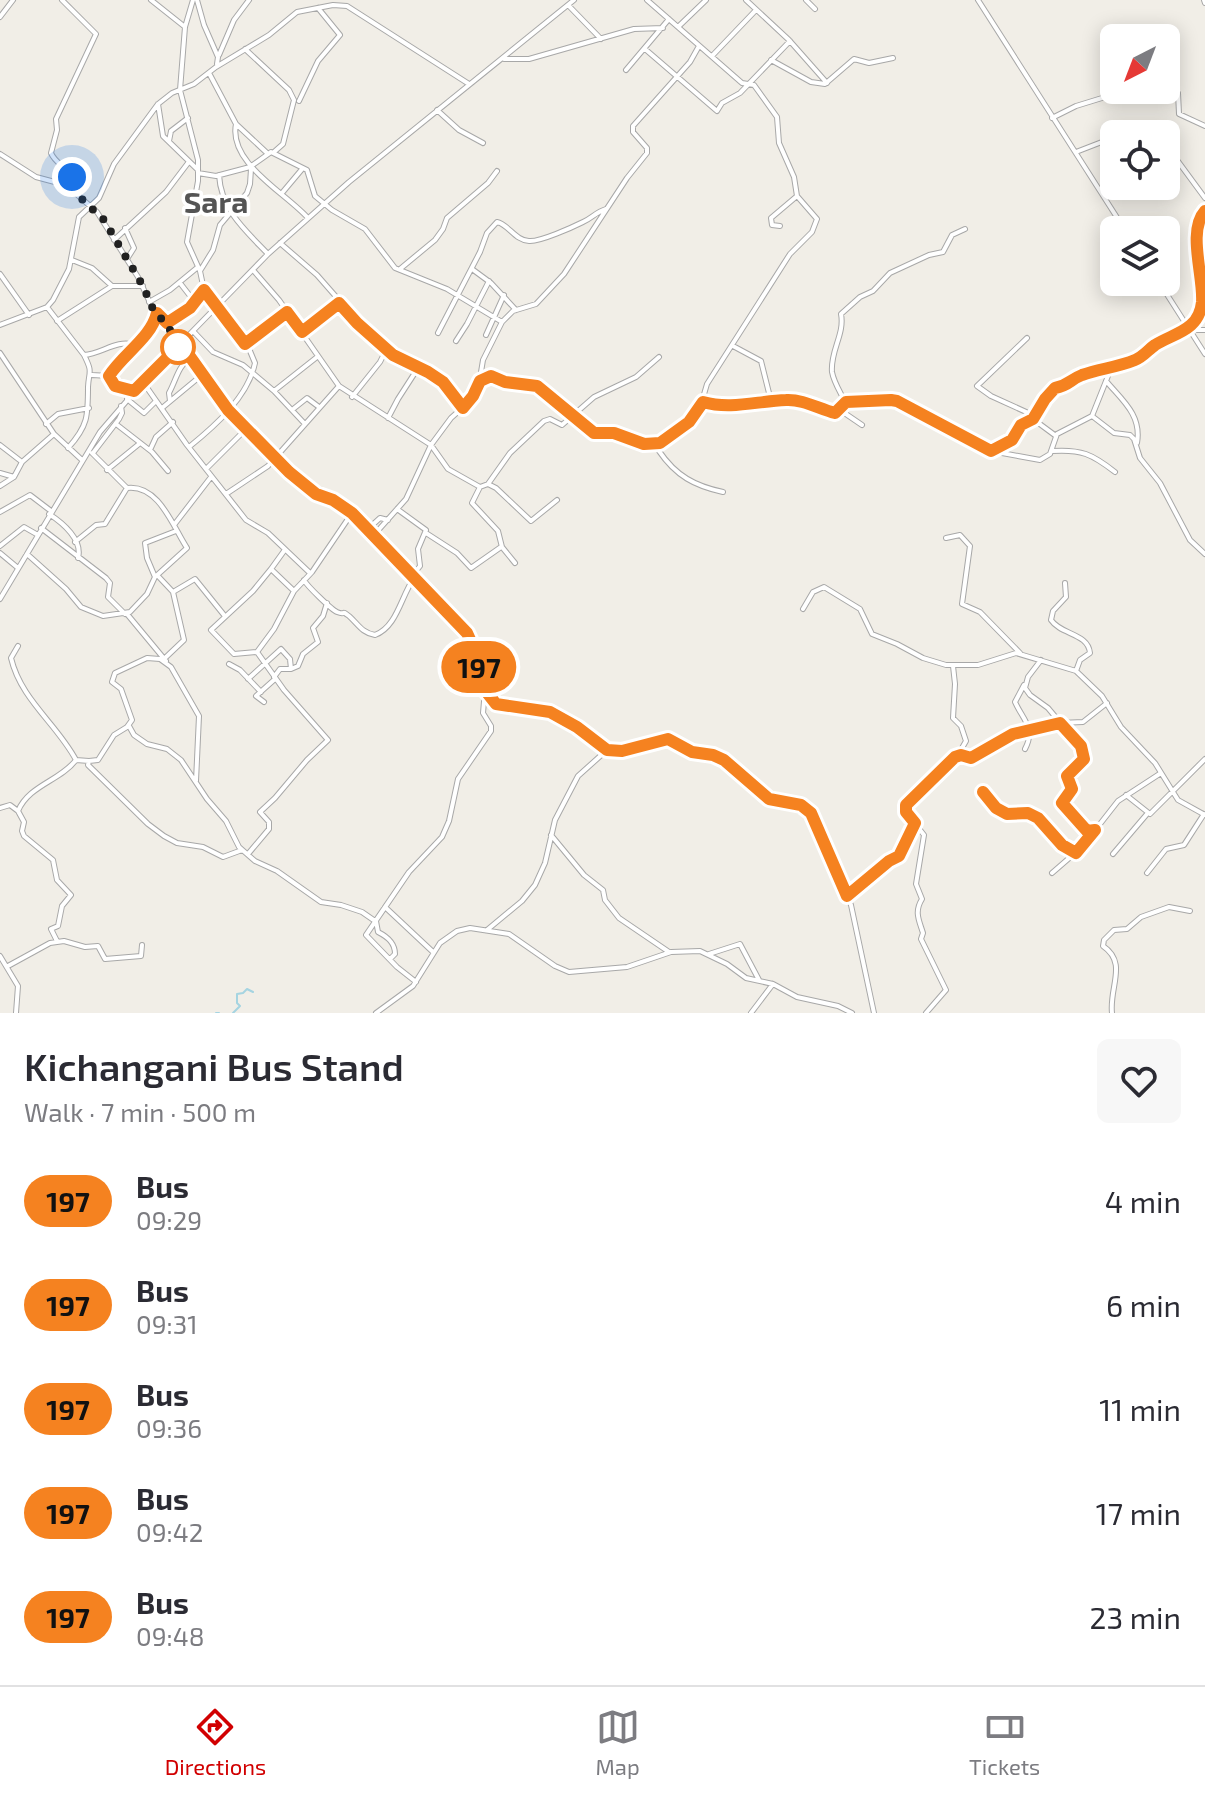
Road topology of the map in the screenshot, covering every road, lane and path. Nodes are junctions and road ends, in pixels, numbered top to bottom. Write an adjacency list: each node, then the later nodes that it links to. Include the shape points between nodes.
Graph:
1 (62, 0): 66 (street, via 96,34 57,118 51,150 53,159 71,174)
2 (151, 0): 18 (street)
3 (195, 0): 18 (street); 27 (street)
4 (249, 0): 27 (street)
5 (574, 0): 12 (street)
6 (647, 0): 17 (street)
7 (706, 0): 19 (street)
8 (746, 0): 15 (street)
9 (806, 0): 14 (street)
10 (978, 0): 47 (street)
11 (12, 1): 16 (street)
12 (568, 5): 21 (street); 29 (street)
13 (318, 8): 24 (street, via 297,12); 36 (street, via 341,4 354,9); 42 (street, via 340,35 318,61)
14 (815, 9)
15 (756, 10): 22 (street); 26 (street)
16 (0, 17)
17 (669, 19): 19 (street); 20 (street)
18 (185, 27): 39 (street)
19 (679, 27): 23 (street)
20 (663, 28): 21 (street, via 634,29); 25 (street)
21 (601, 39): 29 (street, via 529,59)
22 (790, 41): 30 (street); 35 (street)
23 (699, 46): 26 (street); 34 (street)
24 (245, 48): 31 (street); 53 (street, via 293,95 283,144)
25 (645, 49): 32 (street); 34 (street)
26 (712, 56): 37 (street)
27 (218, 57): 31 (street)
28 (893, 58): 35 (street, via 869,63 854,59)
29 (501, 59): 36 (street)
30 (771, 60): 35 (street, via 811,82); 37 (street)
31 (216, 67): 33 (street)
32 (626, 70)
33 (209, 73): 38 (street); 48 (street)
34 (677, 77): 37 (street, via 717,111); 72 (street, via 633,126 648,151)
35 (827, 83)
36 (469, 84): 45 (street)
37 (748, 84): 68 (street, via 777,117 779,143)
38 (190, 86): 39 (street); 40 (street)
39 (180, 90): 40 (street); 43 (street)
40 (181, 97): 46 (street)
41 (1100, 99): 47 (street)
42 (299, 101)
43 (158, 104): 50 (street, via 162,134); 71 (street)
44 (1179, 104): 49 (street, via 1179,114)
45 (437, 110): 51 (street); 70 (street)
46 (188, 118): 50 (street, via 173,129); 63 (street)
47 (1052, 118): 54 (street)
48 (236, 124): 55 (street); 61 (street, via 235,138)
49 (1205, 126)
50 (169, 141): 59 (street)
51 (483, 143)
52 (1100, 143): 54 (street)
53 (274, 152): 55 (street); 62 (street)
54 (1076, 152): 75 (street)
55 (267, 153): 61 (street)
56 (0, 154): 57 (street)
57 (7, 157): 58 (street); 66 (street, via 36,177)
58 (1, 163)
59 (188, 163): 63 (street); 78 (street, via 166,192)
60 (1180, 164): 69 (street)
61 (251, 168): 65 (street); 67 (street); 74 (street, via 247,193)
62 (303, 168): 67 (street); 70 (street, via 310,174 312,192)
63 (198, 171): 65 (street); 85 (street, via 187,237)
64 (497, 171): 86 (street, via 447,218 435,240)
65 (219, 175): 74 (street)
66 (69, 187): 71 (street)
67 (282, 193): 76 (street)
68 (797, 196): 77 (street, via 771,218 772,225); 124 (street, via 817,219 816,227 790,254)
69 (1205, 198)
70 (324, 204): 76 (street); 86 (street, via 365,229)
71 (90, 205): 80 (street); 84 (street, via 76,225)
72 (607, 209): 87 (street, via 532,241 497,222); 104 (street, via 553,286 536,304)
73 (1205, 211): 113 (street, via 1198,225 1202,301)
74 (229, 212): 82 (street); 85 (street)
75 (1116, 216)
76 (308, 218): 81 (street)
77 (780, 226)
78 (125, 228): 80 (street); 83 (street, via 134,248)
79 (965, 229): 150 (street, via 952,235 943,252 890,273 841,314 843,329 832,372)
80 (114, 240): 83 (street)
81 (280, 243): 82 (street); 100 (street)
82 (268, 254): 88 (street)
83 (127, 259): 93 (street)
84 (72, 260): 92 (street, via 92,268); 103 (street)
85 (199, 269): 91 (street); 94 (street)
86 (400, 269): 95 (street)
87 (472, 269): 90 (street); 95 (street)
88 (253, 270): 102 (street); 105 (street)
89 (0, 274): 107 (street)
90 (489, 281): 96 (street); 101 (street)
91 (180, 283): 98 (street); 99 (street)
92 (112, 286): 93 (street); 109 (street)
93 (143, 286): 99 (street)
94 (204, 290): 98 (street); 102 (street)
95 (458, 295): 101 (street); 117 (street)
96 (504, 295): 104 (street); 108 (street)
97 (1168, 296): 113 (street)
98 (194, 301): 111 (street)
99 (149, 302): 106 (street)
100 (339, 303): 116 (street); 125 (street)
101 (477, 305): 108 (street); 120 (street)
102 (217, 306): 115 (street); 122 (street)
103 (47, 307): 107 (street); 109 (street)
104 (516, 310): 110 (street)
105 (287, 312): 116 (street); 122 (street)
106 (157, 313): 111 (street); 123 (street)
107 (29, 315): 112 (street)
108 (494, 316): 110 (street); 118 (street)
109 (57, 321): 128 (street)
110 (502, 322): 138 (street, via 483,360)
111 (167, 323): 121 (street)
112 (0, 325)
113 (1189, 328): 114 (street); 127 (street); 132 (street, via 1140,358)
114 (1205, 330)
115 (193, 331): 121 (street); 134 (street, via 213,352)
116 (302, 332): 130 (street)
117 (438, 333)
118 (486, 335)
119 (1027, 338): 162 (street, via 977,386)
120 (456, 341)
121 (181, 344): 129 (street); 140 (street)
122 (245, 344): 134 (street, via 255,360)
123 (135, 345): 128 (street, via 120,343); 137 (street)
124 (732, 346): 148 (street, via 761,361); 149 (street, via 705,388)
125 (386, 349): 133 (street); 144 (street)
126 (0, 353): 165 (street)
127 (1205, 354)
128 (84, 355): 136 (street)
129 (190, 357): 135 (street); 147 (street, via 179,368)
130 (317, 357): 141 (street); 143 (street)
131 (659, 357): 160 (street)
132 (1112, 366): 139 (street); 162 (street, via 1055,388)
133 (418, 368): 155 (street, via 443,382); 159 (street)
134 (253, 372): 143 (street); 156 (street)
135 (203, 374): 147 (street); 156 (street)
136 (91, 375): 137 (street); 153 (street)
137 (109, 376): 142 (street, via 115,386)
138 (480, 381): 155 (street); 160 (street, via 491,376 533,384)
139 (1106, 381): 161 (street); 172 (street, via 1132,411)
140 (143, 382): 142 (street); 146 (street)
141 (339, 386): 144 (street); 152 (street)
142 (134, 391): 145 (street)
143 (274, 391): 157 (street)
144 (352, 397): 159 (street)
145 (127, 399): 146 (street, via 144,413); 151 (street)
146 (156, 401): 154 (street)
147 (170, 401): 154 (street)
148 (771, 401): 149 (street, via 720,407); 158 (street)
149 (703, 402): 171 (street, via 689,422)
150 (845, 402): 158 (street); 179 (street, via 897,401)
151 (121, 405): 166 (street); 181 (street)
152 (319, 407): 157 (street, via 307,398); 164 (street)
153 (89, 408): 165 (street, via 58,414); 177 (street, via 83,430)
154 (162, 408): 163 (street)
155 (463, 408): 175 (street)
156 (228, 410): 168 (street); 176 (street)
157 (292, 410): 164 (street)
158 (840, 410): 167 (street)
159 (387, 416): 175 (street)
160 (573, 416): 171 (street, via 594,433); 192 (street, via 562,425 544,421 510,453)
161 (1092, 416): 170 (street); 172 (street)
162 (1034, 417): 170 (street); 179 (street, via 1022,423 1012,440)
163 (173, 422): 176 (street); 178 (street)
164 (304, 423): 182 (street)
165 (46, 424): 169 (street)
166 (116, 424): 173 (street); 181 (street)
167 (862, 425)
168 (247, 428): 182 (street); 185 (street)
169 (54, 434): 177 (street); 184 (street)
170 (1056, 436): 180 (street)
171 (660, 443): 196 (street, via 659,451 677,473 693,484)
172 (1137, 443): 217 (street, via 1140,458 1162,486 1190,540)
173 (139, 444): 178 (street); 186 (street)
174 (0, 445): 184 (street)
175 (431, 445): 194 (street, via 448,469); 199 (street)
176 (189, 447): 185 (street)
177 (68, 448): 183 (street)
178 (150, 450): 187 (street)
179 (991, 451): 180 (street, via 1035,460)
180 (1052, 451): 188 (street, via 1093,455)
181 (90, 452): 183 (street); 186 (street)
182 (275, 457): 197 (street); 202 (street, via 312,491)
183 (82, 460): 201 (street)
184 (22, 462): 190 (street)
185 (206, 469): 191 (street)
186 (107, 470): 195 (street)
187 (168, 471)
188 (1115, 472)
189 (0, 473): 190 (street)
190 (14, 477): 193 (street)
191 (211, 477): 197 (street); 205 (street)
192 (488, 484): 194 (street); 198 (street, via 531,521)
193 (0, 486)
194 (480, 487): 213 (street, via 472,503 498,531)
195 (127, 488): 205 (street, via 151,494); 211 (street, via 105,524)
196 (723, 492)
197 (225, 495): 214 (street, via 248,522)
198 (557, 500)
199 (397, 509): 203 (street); 207 (street)
200 (0, 512): 201 (street, via 30,495)
201 (50, 512): 204 (street); 211 (street)
202 (352, 513): 206 (street); 222 (street)
203 (388, 520): 206 (street, via 380,518); 209 (street)
204 (41, 528): 208 (street); 218 (street)
205 (175, 528): 223 (street, via 187,550); 223 (street, via 145,543)
206 (368, 529): 209 (street)
207 (426, 533): 213 (street, via 471,568); 224 (street)
208 (38, 535): 212 (street, via 24,527); 216 (street)
209 (374, 535): 224 (street)
210 (946, 538): 236 (street, via 960,535 970,546 962,604 980,612)
211 (75, 542): 218 (street)
212 (0, 546)
213 (502, 547): 219 (street)
214 (283, 549): 221 (street); 222 (street)
215 (0, 553): 220 (street)
216 (27, 554): 220 (street); 232 (street, via 83,609 103,616)
217 (1205, 554)
218 (78, 558): 232 (street, via 109,581 108,597)
219 (515, 563)
220 (18, 568): 229 (street)
221 (271, 569): 227 (street); 233 (street)
222 (311, 573): 225 (street)
223 (156, 576): 228 (street); 232 (street)
224 (413, 577): 230 (street, via 393,621 378,635 367,633); 247 (street, via 475,647)
225 (303, 580): 227 (street); 230 (street)
226 (1065, 583): 243 (street, via 1066,597 1051,620 1085,640 1091,650)
227 (294, 591): 235 (street)
228 (173, 592): 233 (street, via 195,579); 238 (street, via 184,640)
229 (0, 599)
230 (327, 603): 242 (street, via 313,628 318,642)
231 (803, 609): 241 (street, via 813,592 827,588 860,609 872,634)
232 (126, 614): 238 (street)
233 (224, 615): 235 (street, via 211,633 234,654)
234 (18, 646): 258 (street, via 11,658 15,672)
235 (257, 652): 240 (street)
236 (1021, 654): 237 (street); 241 (street)
237 (1041, 660): 243 (street); 246 (street)
238 (165, 661): 252 (street, via 147,658 113,675 132,717); 261 (street, via 199,716)
239 (229, 664): 245 (street)
240 (265, 664): 242 (street, via 281,649); 244 (street); 245 (street)
241 (953, 666): 256 (street, via 953,718 966,741)
242 (291, 669): 244 (street, via 280,669)
243 (1076, 671): 250 (street)
244 (274, 678): 248 (street); 272 (street, via 328,740 260,812 269,829)
245 (248, 679): 248 (street)
246 (1024, 685): 251 (street); 253 (street, via 1015,702)
247 (485, 690): 255 (street, via 500,705 550,712); 278 (street, via 483,713 491,731 458,779 446,829)
248 (261, 692): 249 (street, via 256,697)
249 (264, 702)
250 (1107, 703): 251 (street, via 1083,722); 260 (street)
251 (1060, 723): 253 (street); 270 (street, via 1085,754 1067,776 1072,789 1062,805 1087,831)
252 (129, 725): 259 (street, via 115,734 98,760); 261 (street, via 147,744 181,760)
253 (1030, 729): 254 (street); 256 (street, via 971,758)
254 (1025, 749)
255 (607, 750): 271 (street, via 578,776); 277 (street, via 671,739 692,752 724,760 769,799 807,809)
256 (958, 755): 269 (street, via 906,805)
257 (1205, 759): 262 (street)
258 (76, 760): 259 (street); 266 (street, via 33,792)
259 (89, 761): 272 (street, via 148,824 174,841 223,857)
260 (1161, 773): 262 (street); 264 (street)
261 (196, 781): 272 (street)
262 (1172, 791): 267 (street); 268 (street, via 1183,804)
263 (983, 792): 273 (street, via 1007,814 1038,818)
264 (1126, 795): 267 (street); 270 (street)
265 (0, 808): 266 (street, via 10,805)
266 (18, 811): 282 (street, via 24,836 53,860 57,880 71,895 62,906 58,926 51,929)
267 (1147, 814): 274 (street)
268 (1205, 814): 276 (street, via 1184,845 1165,850)
269 (915, 823): 277 (street, via 899,856); 298 (street, via 924,838 916,884 922,899 917,919 946,990)
270 (1095, 830): 273 (street)
271 (551, 835): 281 (street, via 535,885); 285 (street, via 603,890 619,918)
272 (245, 852): 280 (street, via 318,901)
273 (1076, 853): 275 (street)
274 (1113, 854)
275 (1052, 873)
276 (1147, 873)
277 (847, 896): 297 (street)
278 (385, 907): 280 (street); 284 (street)
279 (1190, 911): 300 (street, via 1165,908 1127,929 1114,930 1104,940 1103,946 1117,959)
280 (376, 921): 288 (street, via 378,933 395,947); 288 (street, via 366,936)
281 (487, 930): 284 (street, via 461,929); 285 (street, via 513,936 569,972 627,967)
282 (57, 941): 283 (street, via 98,946 105,959 141,956); 289 (street)
283 (142, 945)
284 (434, 952): 291 (street)
285 (671, 952): 286 (street)
286 (707, 955): 290 (street); 290 (street, via 739,944)
287 (0, 956): 289 (street)
288 (390, 959): 291 (street)
289 (8, 966): 293 (street, via 19,990)
290 (759, 980): 292 (street)
291 (416, 982): 294 (street)
292 (773, 984): 295 (street); 296 (street)
293 (16, 1013)
294 (376, 1013)
295 (751, 1013)
296 (852, 1013)
297 (874, 1013)
298 (927, 1013): 299 (street)
299 (934, 1013)
300 (1112, 1013)

